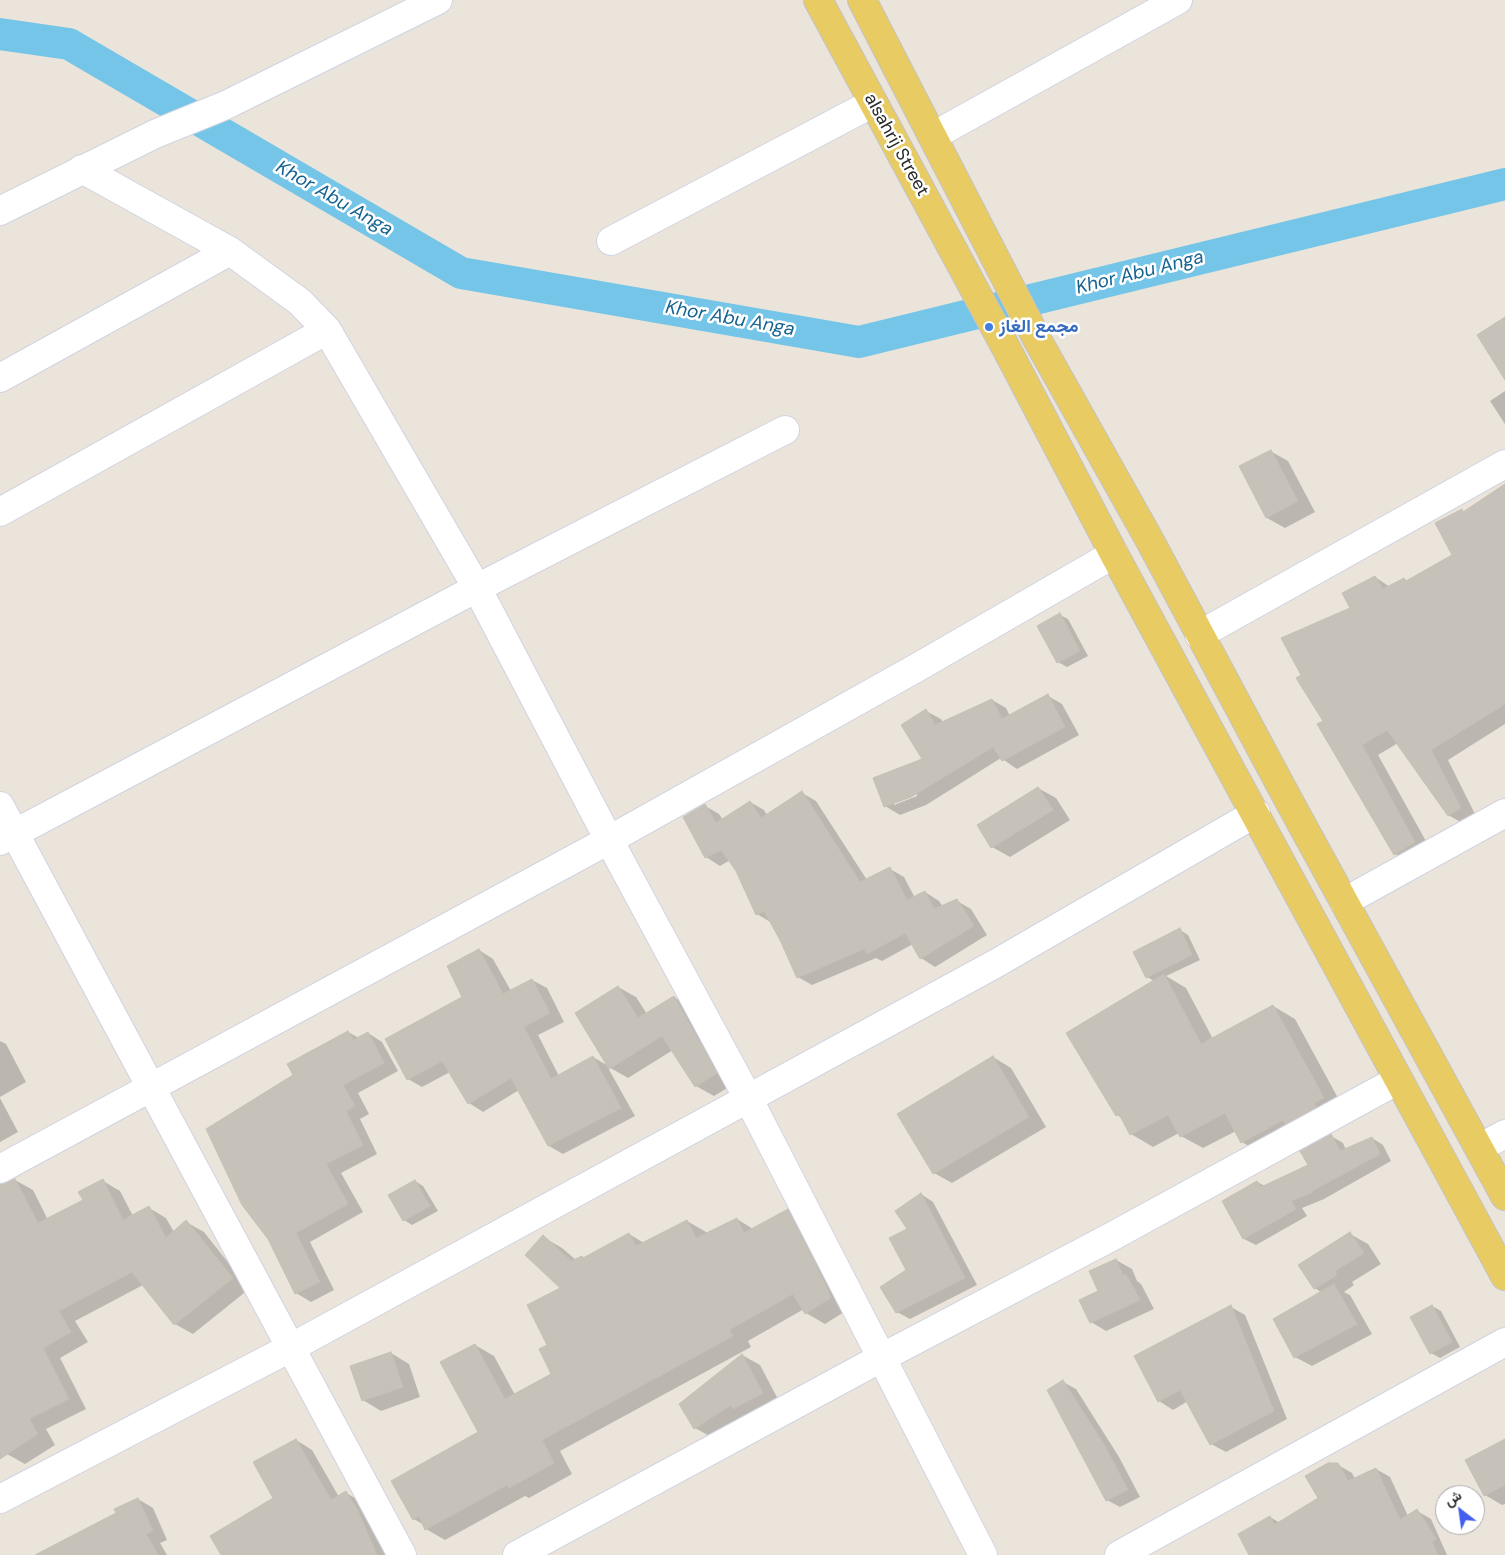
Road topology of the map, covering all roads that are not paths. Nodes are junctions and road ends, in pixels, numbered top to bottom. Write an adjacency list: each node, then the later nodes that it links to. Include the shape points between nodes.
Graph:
1 (438, 0): 7 (street, via 226,105 154,134)
2 (818, 0): 5 (main road, alsahrij Street)
3 (862, 0): 6 (main road, alsahrij Street)
4 (1178, 0): 6 (street)
5 (872, 103): 9 (street); 16 (main road, alsahrij Street)
6 (933, 136): 18 (main road, alsahrij Street, via 1005,279)
7 (82, 169): 8 (street); 10 (street)
8 (0, 211)
9 (612, 241)
10 (230, 252): 11 (street, via 300,302); 12 (street)
11 (327, 330): 15 (street); 17 (street)
12 (0, 378)
13 (785, 430): 17 (street)
14 (1505, 464): 18 (street)
15 (0, 512)
16 (1114, 554): 20 (main road, alsahrij Street); 23 (street, via 918,668)
17 (477, 588): 22 (street); 23 (street)
18 (1199, 635): 24 (main road, alsahrij Street)
19 (0, 806): 22 (street)
20 (1256, 813): 25 (main road, alsahrij Street); 27 (street, via 995,964)
21 (1505, 813): 24 (street)
22 (7, 837): 26 (street)
23 (609, 840): 26 (street); 27 (street)
24 (1344, 902): 29 (main road, alsahrij Street)
25 (1398, 1080): 32 (main road, alsahrij Street); 35 (street)
26 (151, 1086): 30 (street); 34 (street)
27 (748, 1098): 34 (street); 35 (street)
28 (1505, 1134): 29 (street)
29 (1479, 1148): 31 (main road, alsahrij Street)
30 (0, 1169)
31 (1505, 1196)
32 (1505, 1276)
33 (1505, 1342): 40 (street)
34 (292, 1347): 36 (street); 37 (street)
35 (881, 1358): 38 (street); 39 (street)
36 (0, 1499)
37 (402, 1555)
38 (517, 1555)
39 (983, 1555)
40 (1119, 1555)

